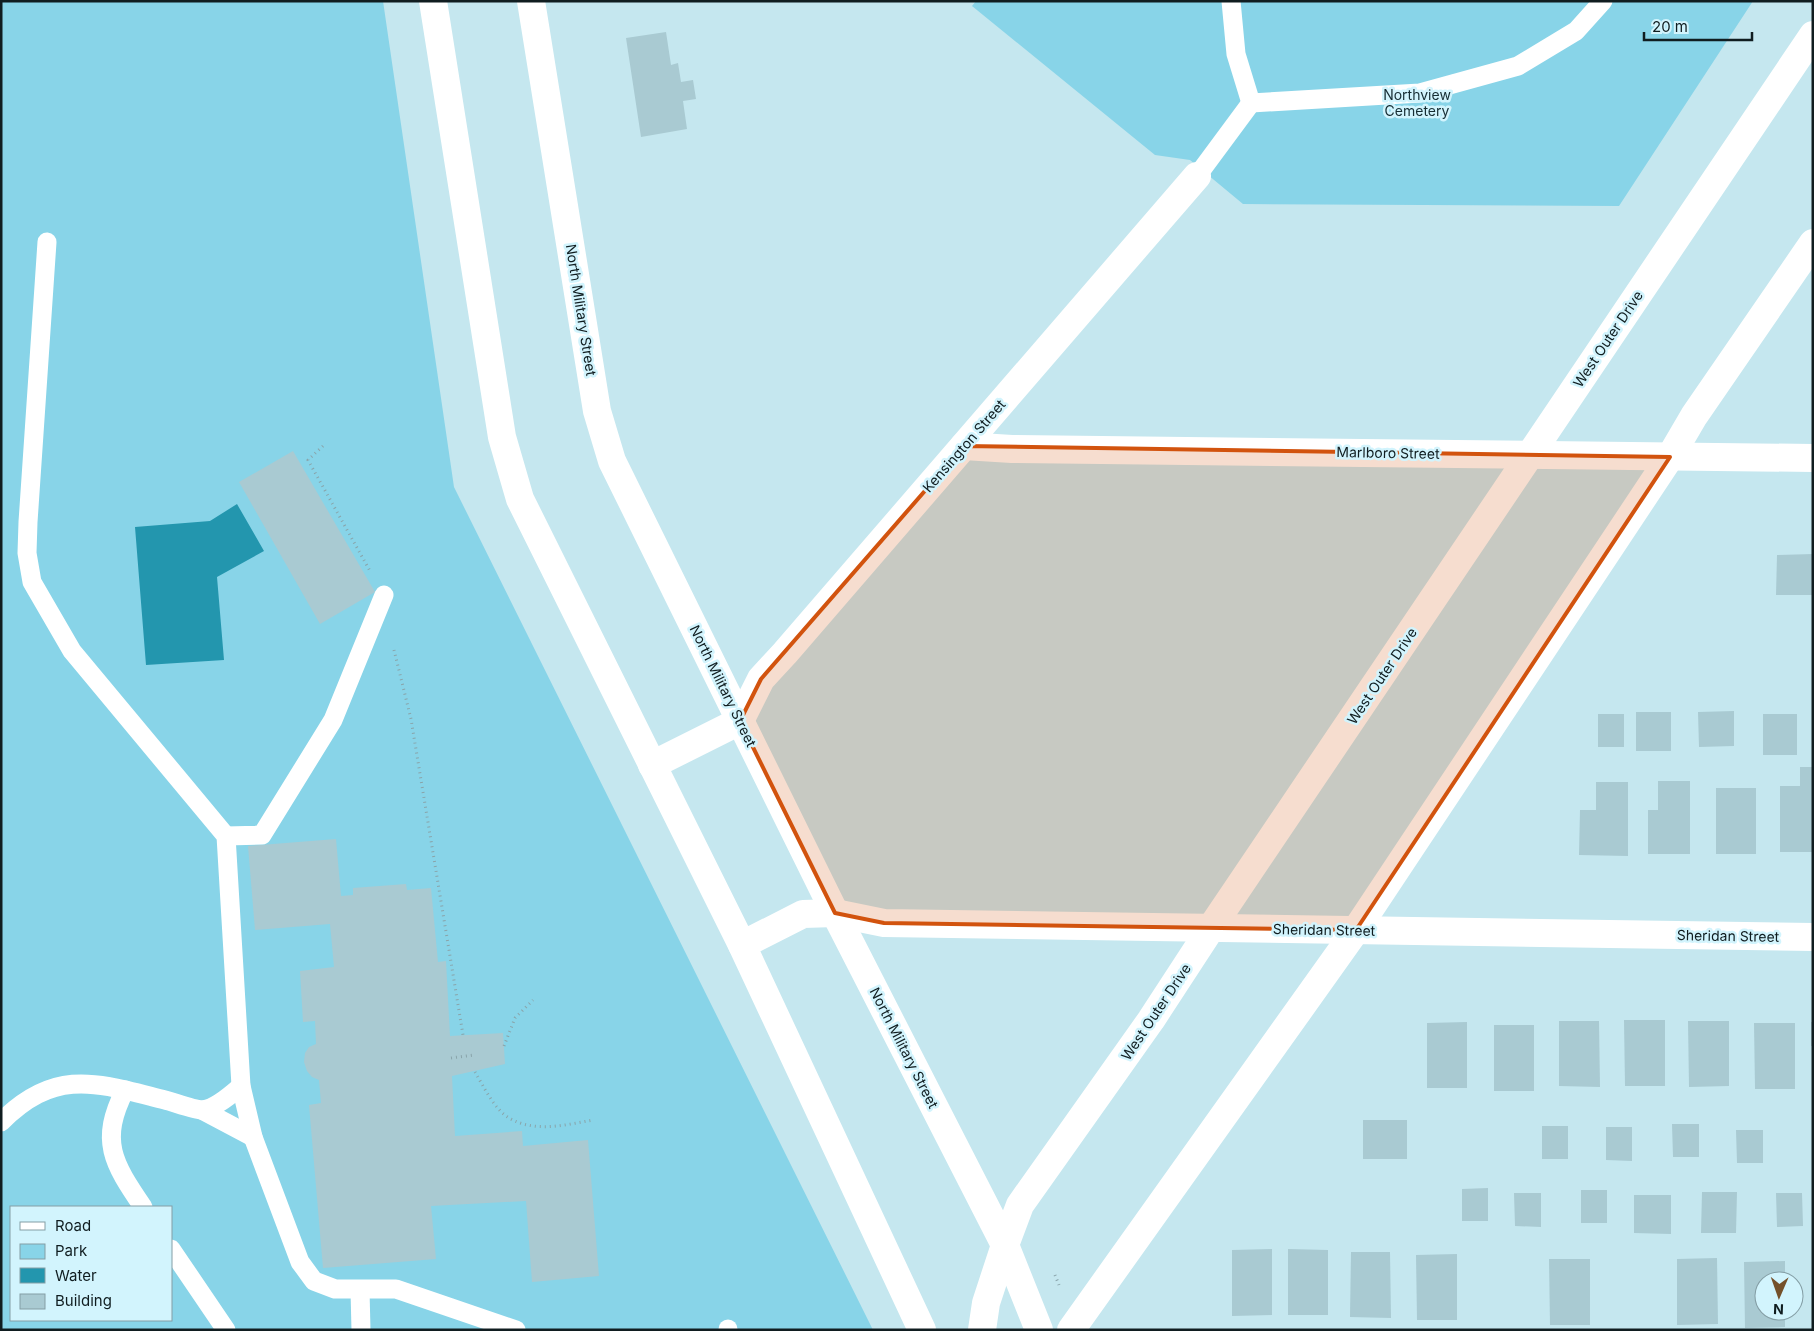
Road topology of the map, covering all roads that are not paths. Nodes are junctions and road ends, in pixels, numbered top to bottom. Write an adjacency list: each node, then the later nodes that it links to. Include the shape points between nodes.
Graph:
1 (433, 1): 16 (street, via 502,436 520,499)
2 (531, 1): 15 (street, North Military Street, via 597,411 612,461)
3 (1231, 1): 6 (lane, via 1236,54)
4 (1602, 1): 6 (lane, via 1576,31 1518,66 1420,94)
5 (1813, 35): 11 (street, West Outer Drive)
6 (1251, 103): 7 (lane)
7 (1197, 176): 10 (street, Kensington Street)
8 (48, 242): 17 (lane, via 28,522 27,553 32,582 72,652)
9 (1813, 243): 12 (street, via 1694,416)
10 (964, 446): 11 (street, Marlboro Street); 15 (street, Kensington Street, via 760,678)
11 (1530, 455): 12 (street, Marlboro Street); 19 (street, West Outer Drive)
12 (1670, 457): 13 (street, Marlboro Street); 20 (street)
13 (1813, 458)
14 (384, 595): 17 (lane, via 333,720 262,835)
15 (740, 721): 16 (street); 18 (street, North Military Street)
16 (652, 765): 22 (street)
17 (226, 836): 23 (lane)
18 (835, 914): 19 (street, Sheridan Street, via 884,923); 22 (street, Sheridan Street, via 803,914); 29 (street, North Military Street)
19 (1211, 928): 20 (street, Sheridan Street); 29 (street, West Outer Drive, via 1151,1020 1020,1206)
20 (1356, 930): 21 (street, Sheridan Street); 38 (street)
21 (1813, 937)
22 (742, 945): 35 (street)
23 (240, 1086): 25 (lane, via 224,1100); 27 (lane)
24 (125, 1090): 25 (lane); 26 (lane, via 99,1084 70,1083 40,1092); 28 (lane, via 115,1109 112,1153 122,1176)
25 (202, 1110): 27 (lane)
26 (1, 1122)
27 (253, 1137): 31 (lane, via 300,1262 314,1281 335,1289)
28 (142, 1206)
29 (1004, 1245): 36 (street, West Outer Drive, via 986,1304); 37 (street, North Military Street)
30 (172, 1250): 32 (lane)
31 (360, 1290): 33 (lane); 34 (lane, via 396,1289)
32 (226, 1330)
33 (361, 1330)
34 (516, 1330)
35 (922, 1330)
36 (982, 1330)
37 (1039, 1330)
38 (1071, 1330)

